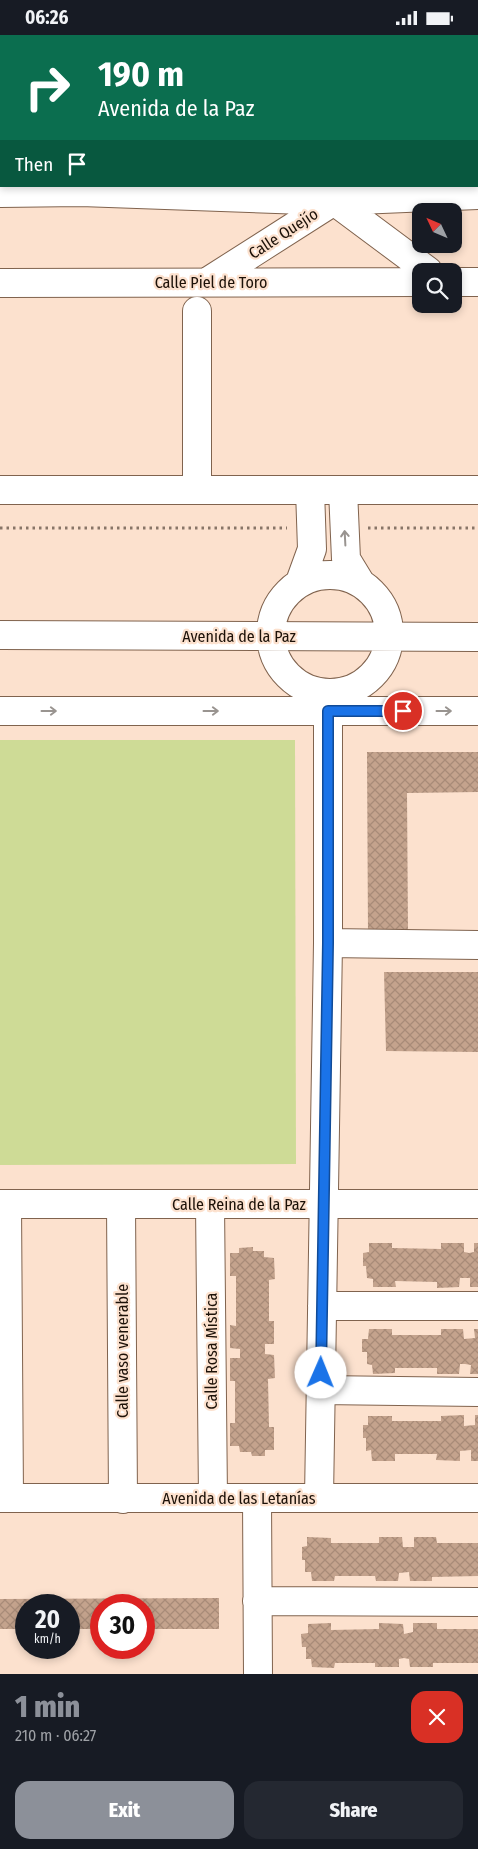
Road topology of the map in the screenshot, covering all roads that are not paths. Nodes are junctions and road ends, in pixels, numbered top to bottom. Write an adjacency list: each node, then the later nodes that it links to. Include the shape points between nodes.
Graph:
1 (0, 193): 2 (street)
2 (333, 193): 3 (street); 4 (street, Calle Quejío); 5 (street, Calle Quejío)
3 (478, 195)
4 (418, 263)
5 (208, 282): 6 (street, Calle Piel de Toro); 9 (street, Calle Piel de Toro)
6 (412, 282)
7 (462, 282): 8 (street)
8 (478, 282)
9 (0, 283)
10 (197, 311): 12 (street)
11 (0, 489): 12 (street)
12 (197, 489): 13 (street)
13 (310, 490): 14 (street); 16 (street, via 312,549)
14 (343, 490): 15 (street); 17 (street, one-way to 14, via 346,559)
15 (478, 490)
16 (300, 582): 17 (street, via 320,575 340,575); 19 (street, via 285,595 274,613)
17 (360, 582): 20 (street, via 376,595 386,613)
18 (0, 635): 19 (street, Avenida de la Paz)
19 (270, 636): 20 (street, Avenida de la Paz); 22 (street, via 281,668 294,681)
20 (389, 636): 21 (street, Avenida de la Paz); 22 (street, via 387,652 378,669 364,682)
21 (478, 637)
22 (328, 702): 23 (street, one-way to 22); 24 (street, one-way to 24); 25 (street)
23 (0, 711)
24 (478, 711)
25 (328, 943): 26 (street); 31 (street)
26 (478, 945)
27 (478, 1203): 31 (street, Calle Reina de la Paz)
28 (3, 1204): 29 (street, Calle Reina de la Paz); 34 (street)
29 (121, 1204): 30 (street, Calle Reina de la Paz); 43 (street, Calle vaso venerable)
30 (210, 1204): 31 (street, Calle Reina de la Paz); 39 (street, Calle Rosa Mística)
31 (324, 1204): 32 (street)
32 (322, 1306): 33 (street); 35 (street)
33 (478, 1306)
34 (4, 1308): 37 (street)
35 (321, 1390): 36 (street); 41 (street)
36 (478, 1392)
37 (4, 1395): 38 (street)
38 (4, 1498): 43 (street, Avenida de las Letanías)
39 (213, 1498): 40 (street, Avenida de las Letanías); 43 (street, Avenida de las Letanías)
40 (257, 1498): 41 (street, Avenida de las Letanías); 44 (street)
41 (319, 1498): 42 (street, Avenida de las Letanías)
42 (478, 1498)
43 (123, 1499)
44 (257, 1601): 45 (street); 46 (street)
45 (478, 1602)
46 (258, 1674)

